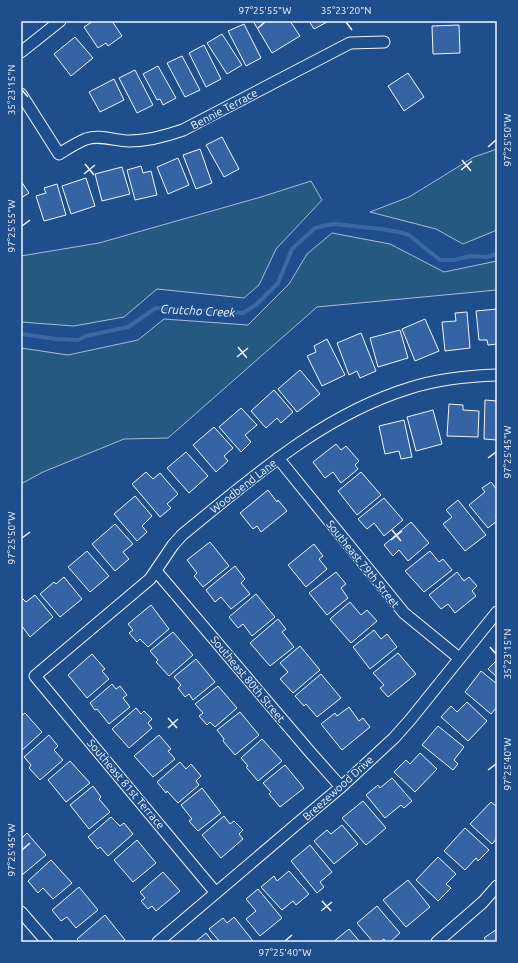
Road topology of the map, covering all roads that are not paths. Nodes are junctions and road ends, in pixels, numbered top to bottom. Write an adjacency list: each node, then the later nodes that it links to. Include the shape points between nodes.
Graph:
1 (60, 21): 3 (street)
2 (384, 42): 4 (street, Bennie Terrace, via 350,43 183,130 140,140 86,139 59,154)
3 (21, 52)
4 (21, 94)
5 (497, 375): 6 (street, Woodbend Lane, via 457,378 389,395 336,420)
6 (278, 458): 7 (street, Woodbend Lane, via 182,535); 9 (street, Southeast 79th Street, via 404,614)
7 (156, 571): 10 (street, Woodbend Lane, via 138,590); 11 (street, Southeast 80th Street)
8 (497, 612): 9 (street, Breezewood Drive)
9 (460, 658): 11 (street, Breezewood Drive, via 394,738)
10 (35, 676): 13 (street, Southeast 81st Terrace)
11 (341, 787): 13 (street, Breezewood Drive)
12 (497, 886): 17 (street, via 483,902)
13 (216, 893): 16 (street, Breezewood Drive)
14 (21, 912): 15 (street)
15 (46, 942)
16 (158, 942)
17 (437, 942)

